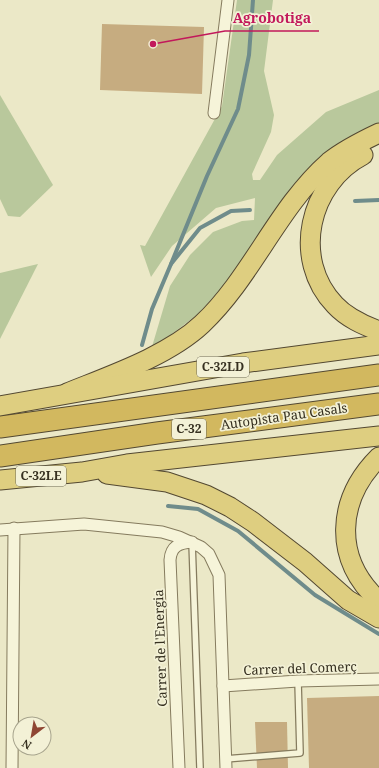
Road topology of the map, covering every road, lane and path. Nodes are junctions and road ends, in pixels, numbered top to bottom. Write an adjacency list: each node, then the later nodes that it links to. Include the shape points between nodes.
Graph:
1 (228, 0): 2 (street)
2 (214, 112)
3 (379, 133): 8 (highway, via 360,141 330,162 310,182 234,289 201,325 168,348 126,370)
4 (379, 146): 5 (highway, via 357,158 337,174 325,190 311,224 310,242 312,262 319,281 335,305 360,324)
5 (379, 331)
6 (379, 345): 8 (highway, C-32LD, via 243,363)
7 (379, 375): 11 (highway, C-32)
8 (67, 393): 10 (highway, C-32LD)
9 (379, 404): 13 (highway, Autopista Pau Casals / C-32)
10 (0, 406)
11 (0, 427)
12 (379, 436): 15 (highway, C-32LE, via 127,464)
13 (0, 456)
14 (379, 457): 20 (highway, via 369,467 352,496 345,526 350,561 366,590)
15 (82, 472): 16 (highway, C-32LE); 21 (highway, via 167,482 206,495 253,522 348,600)
16 (0, 480)
17 (14, 528): 18 (street); 19 (street, via 84,524 162,532); 26 (street)
18 (0, 530)
19 (192, 542): 24 (street, via 209,554 219,575); 27 (street, Carrer de l'Energia, via 172,549 170,560); 28 (lane)
20 (379, 601)
21 (379, 618)
22 (379, 679): 23 (street, Carrer del Comerç)
23 (298, 681): 24 (street, Carrer del Comerç); 25 (lane, via 300,753)
24 (223, 686): 25 (street)
25 (225, 763)
26 (12, 768)
27 (179, 768)
28 (200, 768)

